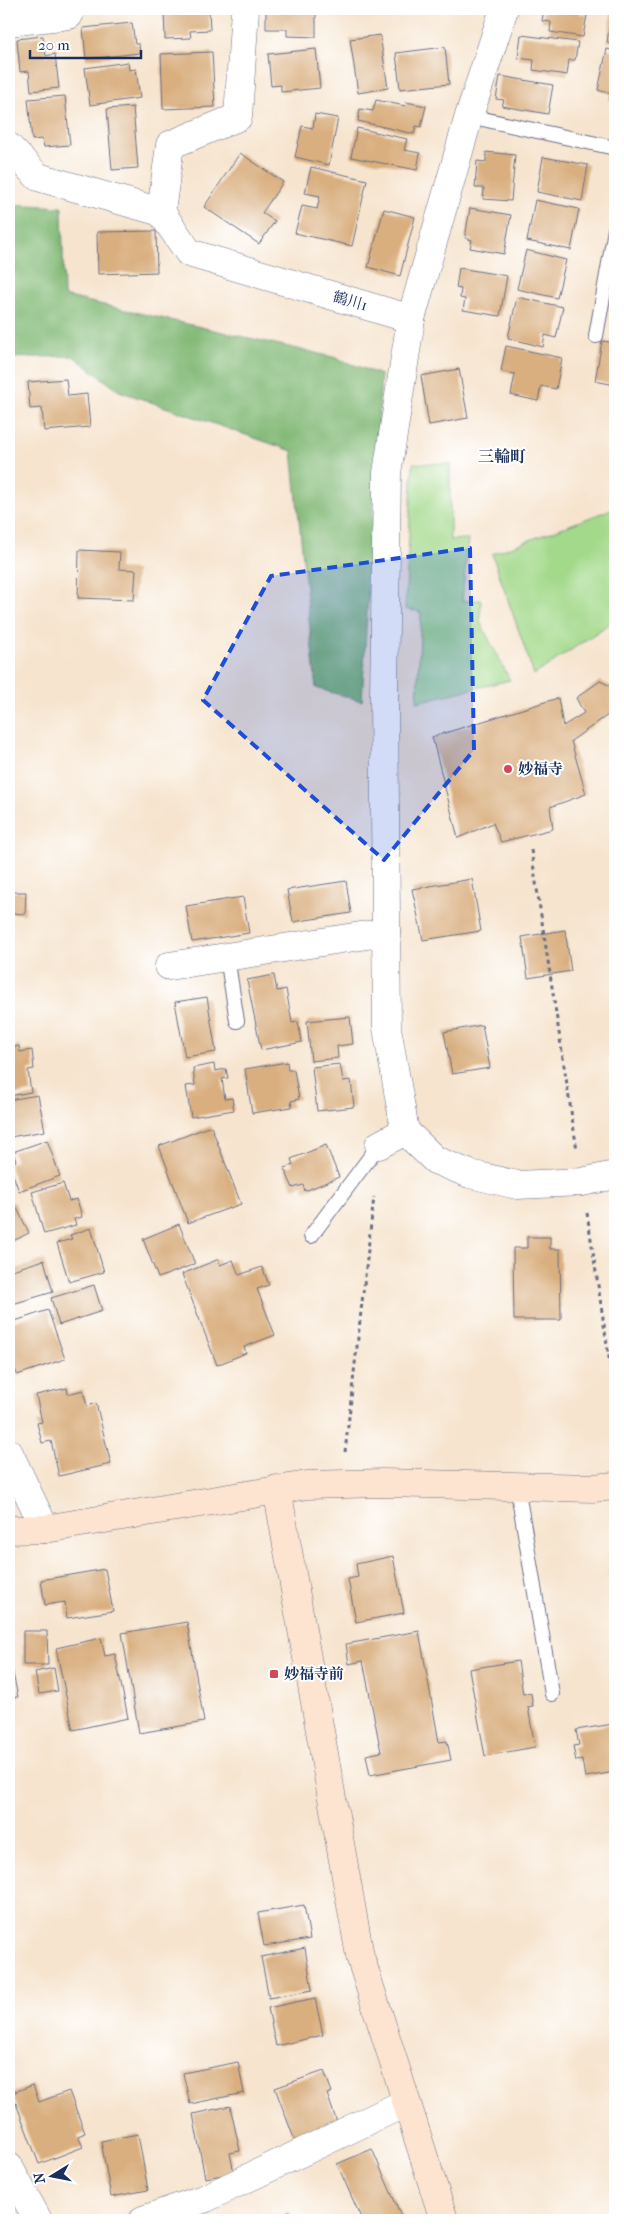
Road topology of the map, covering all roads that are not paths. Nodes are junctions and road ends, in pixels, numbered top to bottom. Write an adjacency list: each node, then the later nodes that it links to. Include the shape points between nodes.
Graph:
1 (69, 9): 4 (street, via 69,15)
2 (245, 9): 8 (street, via 238,117 170,145)
3 (504, 9): 5 (street)
4 (9, 22)
5 (469, 116): 7 (lane); 10 (street)
6 (9, 147): 8 (street, via 38,177)
7 (615, 148)
8 (161, 212): 10 (street, 鶴川1, via 189,253)
9 (615, 230): 11 (lane)
10 (411, 319): 12 (street, via 388,473 384,697)
11 (596, 336)
12 (386, 932): 13 (street); 16 (street, via 387,1028)
13 (227, 957): 14 (street); 15 (lane)
14 (169, 966)
15 (237, 1021)
16 (405, 1131): 17 (street); 18 (street, via 435,1160 470,1174 517,1185 582,1182)
17 (379, 1145): 19 (lane)
18 (615, 1175)
19 (311, 1236)
20 (9, 1453): 24 (street)
21 (517, 1486): 22 (street); 23 (street, via 342,1483); 26 (lane)
22 (615, 1486)
23 (277, 1489): 24 (street); 27 (street, via 360,1956)
24 (46, 1529): 25 (street)
25 (9, 1530)
26 (552, 1694)
27 (405, 2102): 30 (street, via 206,2198); 31 (street)
28 (9, 2167): 29 (street)
29 (38, 2220)
30 (143, 2220)
31 (444, 2220)

